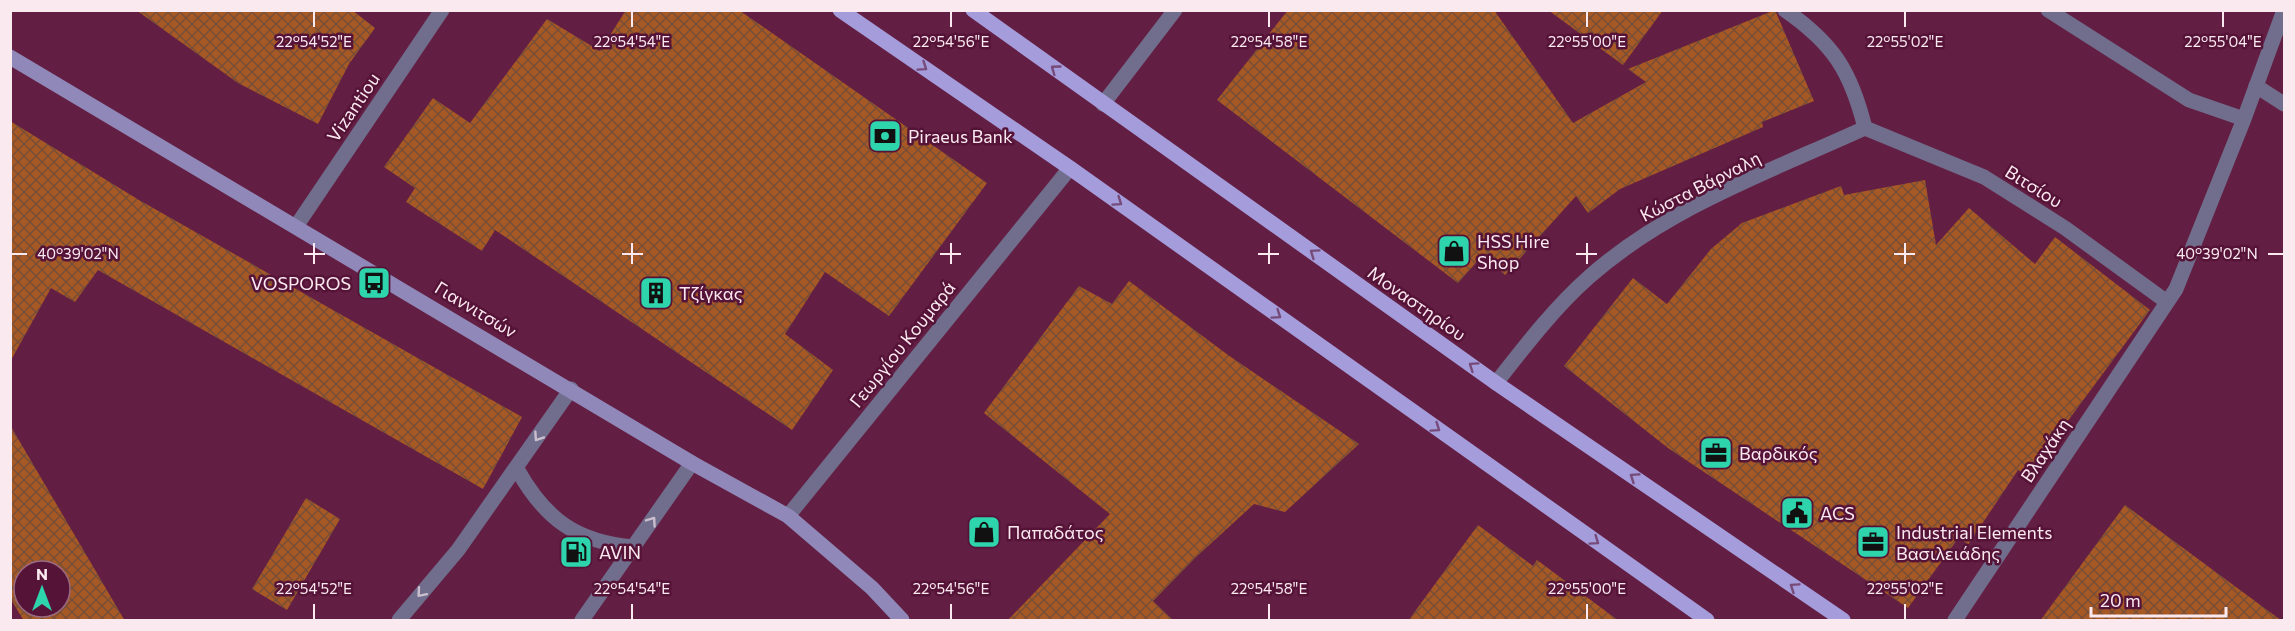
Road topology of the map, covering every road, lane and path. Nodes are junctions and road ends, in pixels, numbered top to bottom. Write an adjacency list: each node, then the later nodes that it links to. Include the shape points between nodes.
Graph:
1 (442, 10): 15 (street, Vizantiou)
2 (840, 10): 14 (main road, one-way to 14)
3 (973, 10): 10 (main road, Μοναστηρίου, one-way to 3)
4 (1175, 10): 10 (street)
5 (1785, 10): 13 (street, via 1841,62 1856,91)
6 (2048, 10): 12 (street, via 2189,100)
7 (2284, 10): 9 (street, Βλαχάκη)
8 (10, 57): 15 (main road, Γιαννιτσών)
9 (2256, 86): 11 (street); 12 (street, Βλαχάκη)
10 (1102, 104): 17 (main road, Μοναστηρίου, one-way to 10)
11 (2284, 104)
12 (2244, 119): 16 (street, Βλαχάκη)
13 (1865, 128): 16 (street, Βιτσίου, via 1984,177 2065,228); 17 (street, Κώστα Βάρναλη, via 1693,207 1642,237 1595,272 1559,306)
14 (1070, 168): 21 (street, Γεωργίου Κουμαρά); 26 (main road, one-way to 26)
15 (297, 225): 18 (main road, Γιαννιτσών)
16 (2167, 302): 28 (street, Βλαχάκη)
17 (1496, 382): 27 (main road, Μοναστηρίου, one-way to 17)
18 (570, 388): 19 (main road, Γιαννιτσών); 20 (street, one-way to 20)
19 (693, 463): 21 (main road, Γιαννιτσών); 22 (street, one-way to 19)
20 (517, 469): 22 (street, via 529,492 567,528 611,545); 23 (street, one-way to 23, via 458,550)
21 (788, 516): 25 (main road, Γιαννιτσών, via 872,588)
22 (634, 547): 24 (street)
23 (399, 621)
24 (582, 621)
25 (902, 621)
26 (1707, 621)
27 (1843, 621)
28 (1955, 621)

